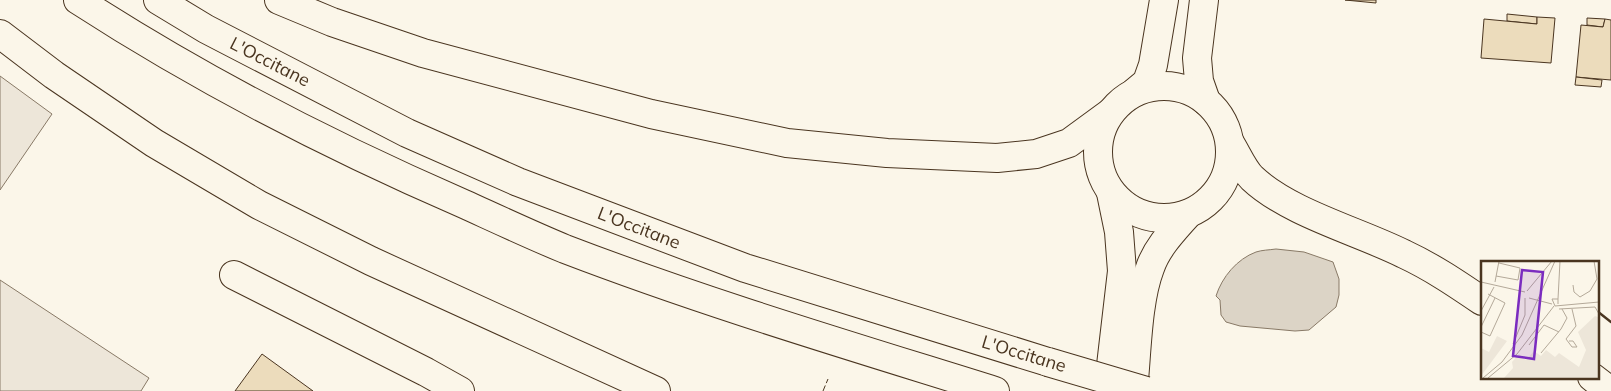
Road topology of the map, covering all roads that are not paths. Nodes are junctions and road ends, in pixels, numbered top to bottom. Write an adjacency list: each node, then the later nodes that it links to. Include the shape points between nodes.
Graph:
1 (78, 0): 18 (main road, via 260,108 402,177 563,248 726,307)
2 (158, 0): 21 (main road, L'Occitane, bridge, via 206,29 407,133 518,182 745,268)
3 (279, 0): 9 (main road, via 423,53 651,114 787,143 887,153 996,158 1036,154 1069,143)
4 (1164, 0): 7 (main road, via 1150,73 1147,82)
5 (1204, 0): 8 (main road, via 1197,58 1199,81)
6 (0, 34): 17 (main road, via 54,76 146,137 259,205 371,261)
7 (1135, 92): 8 (main road, via 1152,86 1172,86 1190,91); 9 (main road)
8 (1206, 101): 10 (main road, via 1226,127)
9 (1110, 113): 11 (main road, via 1100,132 1097,153 1101,174)
10 (1230, 142): 12 (main road, via 1229,165 1222,186 1207,203); 14 (main road, via 1250,176 1271,194 1404,254)
11 (1111, 193): 12 (main road, via 1127,208 1146,216 1168,219); 19 (main road, via 1122,271)
12 (1188, 214): 20 (main road, via 1164,242 1150,266 1143,295)
13 (234, 275): 16 (main road)
14 (1481, 300)
15 (1593, 378): 22 (main road)
16 (460, 391)
17 (656, 391)
18 (995, 391)
19 (1108, 391)
20 (1133, 391)
21 (1146, 391)
22 (1610, 391)

